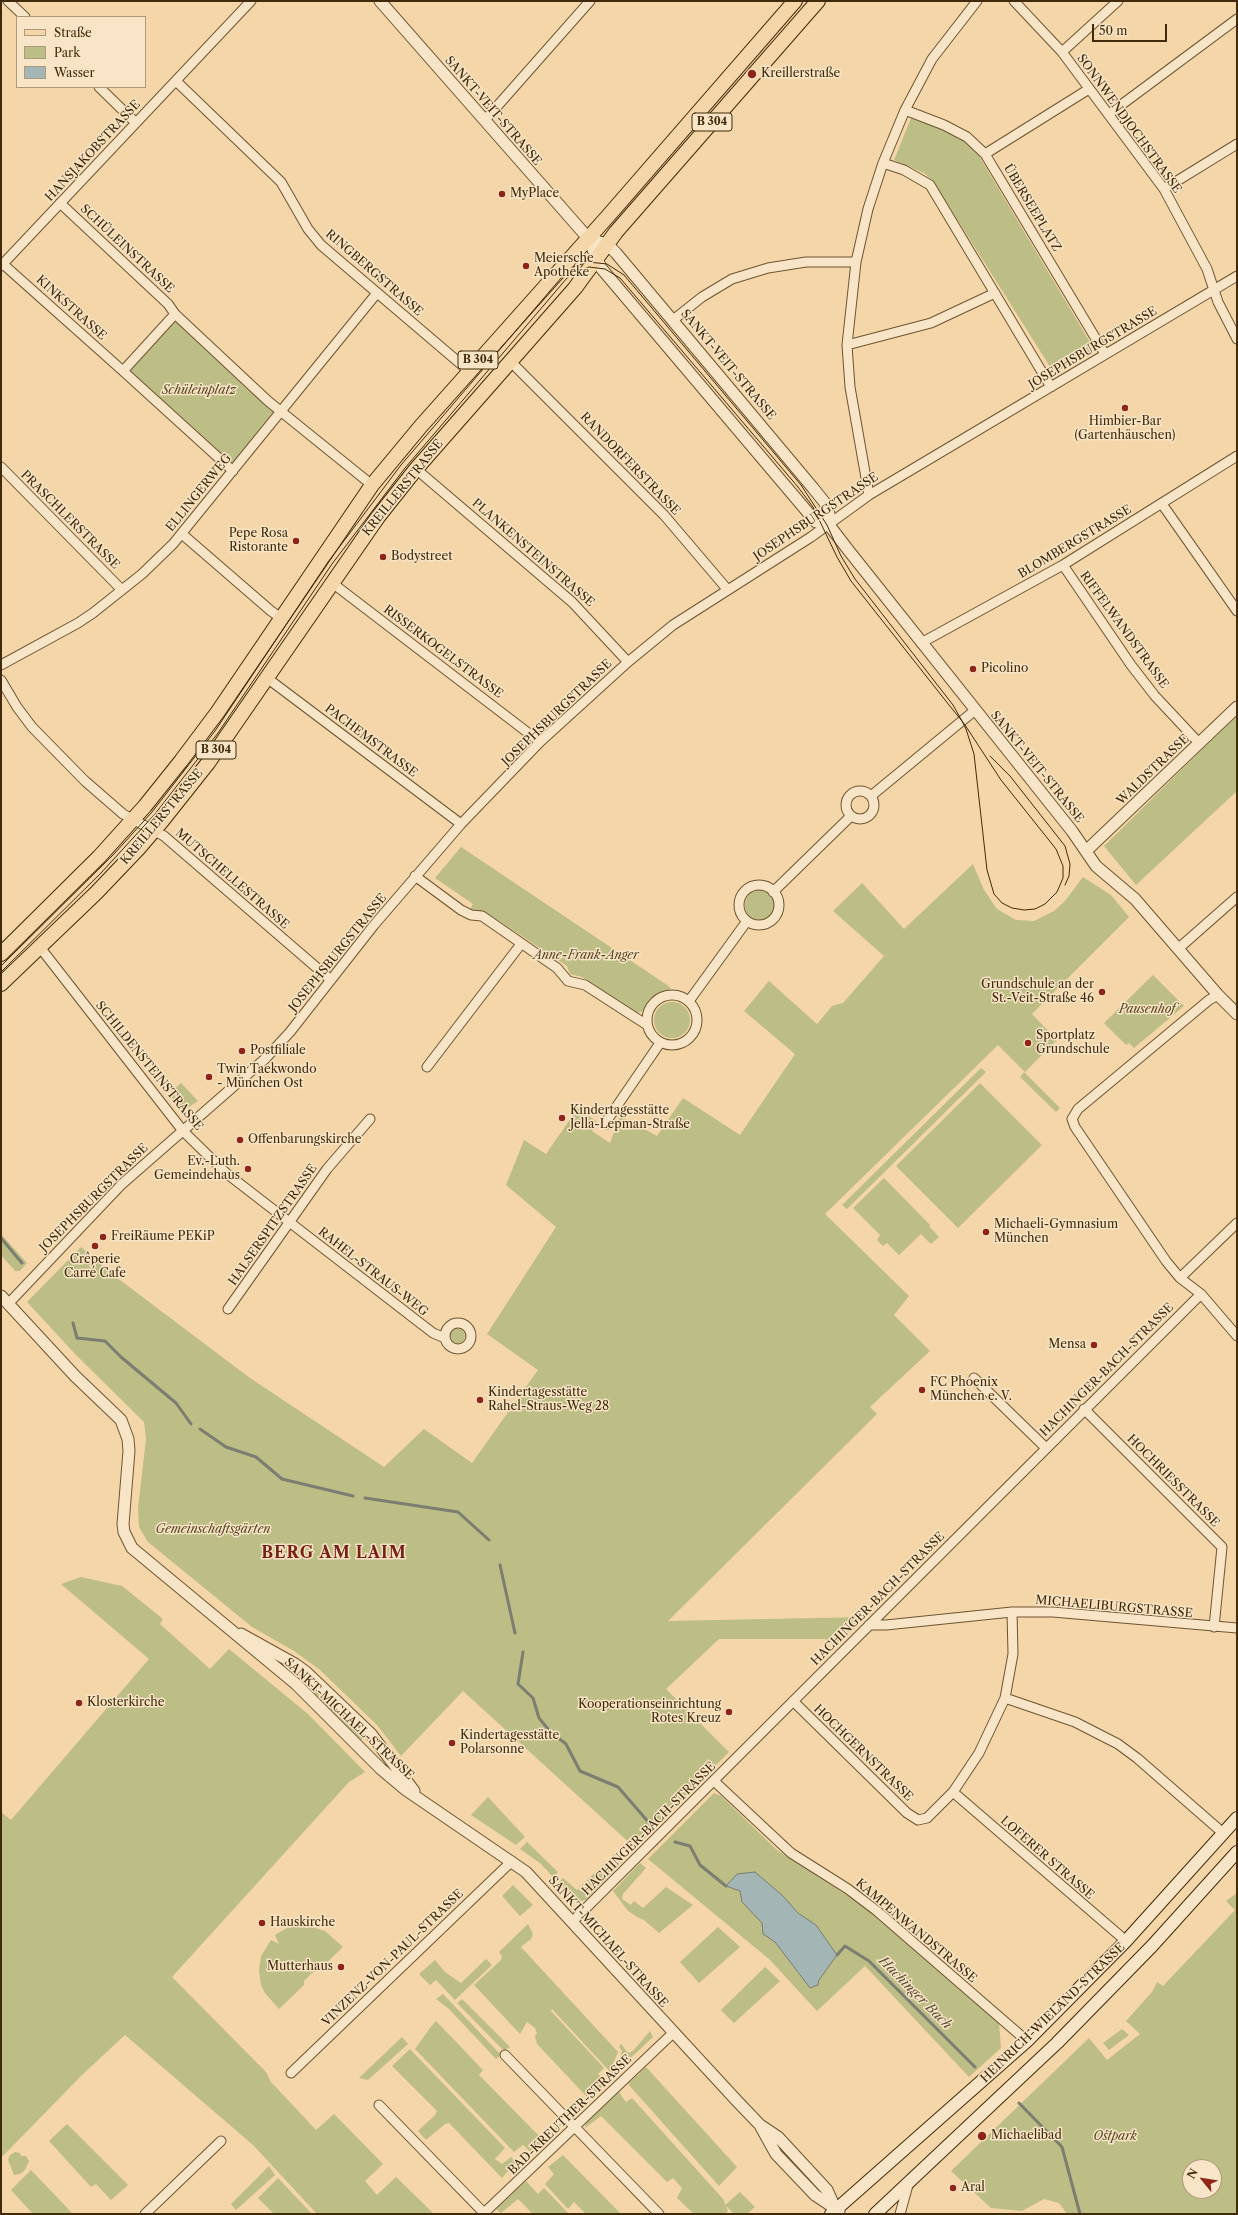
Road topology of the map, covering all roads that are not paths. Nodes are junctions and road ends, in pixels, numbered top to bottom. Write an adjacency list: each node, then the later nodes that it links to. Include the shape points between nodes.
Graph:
1 (8, 1): 10 (street)
2 (251, 1): 13 (street, HANSJAKOBSTRASSE)
3 (380, 1): 18 (street, SANKT-VEIT-STRASSE)
4 (590, 1): 18 (street)
5 (795, 1): 25 (main road, KREILLERSTRASSE / B 304)
6 (818, 1): 26 (main road, KREILLERSTRASSE / B 304)
7 (977, 1): 16 (street, via 932,59)
8 (1014, 1): 12 (street, SONNWENDJOCHSTRASSE)
9 (1118, 1): 12 (street)
10 (24, 16)
11 (1237, 19): 17 (street)
12 (1062, 52): 15 (street, SONNWENDJOCHSTRASSE)
13 (176, 81): 19 (street, HANSJAKOBSTRASSE); 32 (street, RINGBERGSTRASSE, via 280,182 308,229 322,245)
14 (99, 88): 19 (street)
15 (1089, 89): 17 (street, SONNWENDJOCHSTRASSE); 21 (street)
16 (905, 110): 21 (street, ÜBERSEEPLATZ, via 967,137); 22 (street)
17 (1109, 114): 23 (street, SONNWENDJOCHSTRASSE)
18 (485, 120): 25 (street, SANKT-VEIT-STRASSE)
19 (136, 123): 24 (street, HANSJAKOBSTRASSE)
20 (1237, 144): 23 (street)
21 (985, 154): 38 (street, ÜBERSEEPLATZ)
22 (883, 163): 28 (street, via 868,209); 33 (street, via 904,170 930,185)
23 (1164, 189): 31 (street, SONNWENDJOCHSTRASSE, via 1207,269)
24 (60, 203): 29 (street, HANSJAKOBSTRASSE); 34 (street, SCHÜLEINSTRASSE, via 168,304)
25 (588, 238): 26 (street, SANKT-VEIT-STRASSE); 27 (street, SANKT-VEIT-STRASSE); 41 (main road, KREILLERSTRASSE / B 304)
26 (608, 245): 27 (main road, KREILLERSTRASSE / B 304); 35 (street, SANKT-VEIT-STRASSE)
27 (596, 261): 39 (main road, KREILLERSTRASSE / B 304, via 542,327); 51 (street, SANKT-VEIT-STRASSE, via 816,522)
28 (856, 262): 35 (street, via 806,262 768,268 732,279 702,297); 37 (street)
29 (2, 265): 40 (street, KINKSTRASSE)
30 (1237, 276): 31 (street, JOSEPHSBURGSTRASSE)
31 (1214, 290): 36 (street, SONNWENDJOCHSTRASSE); 38 (street, JOSEPHSBURGSTRASSE)
32 (377, 293): 41 (street, RINGBERGSTRASSE); 43 (street, ELLINGERWEG)
33 (995, 293): 37 (street, via 931,323); 42 (street)
34 (175, 314): 40 (street); 43 (street)
35 (673, 320): 51 (street, SANKT-VEIT-STRASSE, via 825,504)
36 (1237, 339)
37 (848, 346): 49 (street, via 851,394)
38 (1105, 354): 42 (street, JOSEPHSBURGSTRASSE)
39 (510, 361): 46 (main road, KREILLERSTRASSE / B 304); 55 (street, RANDORFERSTRASSE, via 659,509)
40 (123, 371): 47 (street)
41 (468, 371): 48 (main road, KREILLERSTRASSE / B 304)
42 (1051, 387): 49 (street, JOSEPHSBURGSTRASSE)
43 (281, 411): 47 (street, ELLINGERWEG); 48 (street)
44 (1237, 456): 50 (street, BLOMBERGSTRASSE)
45 (1, 468): 56 (street, PRASCHLERSTRASSE)
46 (416, 469): 54 (main road, KREILLERSTRASSE / B 304); 60 (street, PLANKENSTEINSTRASSE, via 572,602)
47 (233, 471): 52 (street, ELLINGERWEG)
48 (372, 485): 58 (main road, KREILLERSTRASSE / B 304)
49 (869, 495): 51 (street, JOSEPHSBURGSTRASSE)
50 (1162, 504): 53 (street, BLOMBERGSTRASSE); 57 (street)
51 (829, 524): 55 (street, JOSEPHSBURGSTRASSE); 59 (street, SANKT-VEIT-STRASSE)
52 (182, 534): 56 (street, ELLINGERWEG); 58 (street)
53 (1063, 565): 59 (street, BLOMBERGSTRASSE); 67 (street, RIFFELWANDSTRASSE, via 1136,672)
54 (331, 582): 62 (main road, KREILLERSTRASSE / B 304); 66 (street, RISSERKOGELSTRASSE)
55 (727, 589): 60 (street, JOSEPHSBURGSTRASSE, via 673,625)
56 (122, 590): 61 (street, ELLINGERWEG, via 78,623)
57 (1237, 611)
58 (281, 618): 70 (main road, KREILLERSTRASSE / B 304, via 217,712)
59 (921, 643): 65 (street, SANKT-VEIT-STRASSE)
60 (628, 662): 66 (street, JOSEPHSBURGSTRASSE)
61 (1, 665)
62 (267, 678): 71 (street, PACHEMSTRASSE); 72 (main road, KREILLERSTRASSE / B 304, via 208,763)
63 (1, 680): 70 (street, MUTSCHELLESTRASSE, via 17,707 60,757 118,809)
64 (1237, 707): 67 (street, WALDSTRASSE)
65 (974, 711): 68 (street); 73 (street, SANKT-VEIT-STRASSE)
66 (540, 742): 71 (street, JOSEPHSBURGSTRASSE)
67 (1199, 743): 73 (street, WALDSTRASSE)
68 (871, 796): 69 (street, via 874,809 869,816 858,819); 69 (street, via 858,791 850,796 846,804)
69 (850, 816): 75 (street)
70 (133, 819): 72 (street, MUTSCHELLESTRASSE); 80 (main road, KREILLERSTRASSE / B 304, via 99,857)
71 (461, 824): 74 (street, JOSEPHSBURGSTRASSE)
72 (154, 830): 79 (main road, KREILLERSTRASSE / B 304, via 96,893); 82 (street, MUTSCHELLESTRASSE)
73 (1086, 851): 81 (street, SANKT-VEIT-STRASSE, via 1096,866 1131,895)
74 (415, 876): 78 (street, via 461,910 471,915 482,916); 82 (street, JOSEPHSBURGSTRASSE)
75 (773, 892): 77 (street, via 778,903 776,916 766,924); 77 (street, via 768,888 755,886 744,892 739,904)
76 (1237, 897): 81 (street)
77 (747, 922): 85 (street)
78 (521, 944): 87 (street, via 557,968 568,981 586,985); 89 (street)
79 (40, 946): 83 (main road, KREILLERSTRASSE / B 304); 92 (street, SCHILDENSTEINSTRASSE)
80 (3, 948)
81 (1179, 948): 84 (street, SANKT-VEIT-STRASSE)
82 (331, 980): 92 (street, JOSEPHSBURGSTRASSE, via 266,1058)
83 (1, 984)
84 (1218, 995): 86 (street, SANKT-VEIT-STRASSE); 95 (street, via 1083,1104 1072,1119 1166,1262)
85 (689, 1001): 87 (street, via 672,994 663,996 650,1008); 88 (street, via 698,1015 693,1036 681,1044)
86 (1237, 1014)
87 (647, 1025): 88 (street)
88 (660, 1043): 91 (street)
89 (428, 1067)
90 (370, 1119): 93 (street, HALSERSPITZSTRASSE, via 327,1168)
91 (607, 1124)
92 (183, 1131): 93 (street, SCHILDENSTEINSTRASSE, via 226,1173); 97 (street, JOSEPHSBURGSTRASSE, via 122,1184)
93 (288, 1222): 98 (street, HALSERSPITZSTRASSE); 100 (street, RAHEL-STRAUS-WEG, via 433,1333)
94 (1237, 1223): 95 (street)
95 (1180, 1278): 96 (street)
96 (1201, 1294): 99 (street); 102 (street, HACHINGER-BACH-STRASSE)
97 (4, 1300): 106 (street, SANKT-MICHAEL-STRASSE, via 75,1376 117,1416 126,1429 129,1451 122,1524 132,1548)
98 (228, 1309)
99 (1237, 1336)
100 (445, 1338)
101 (974, 1378): 103 (street)
102 (1084, 1409): 103 (street, HACHINGER-BACH-STRASSE); 107 (street, HOCHRIESSTRASSE, via 1222,1547)
103 (1046, 1448): 105 (street, HACHINGER-BACH-STRASSE)
104 (1012, 1612): 105 (street, MICHAELIBURGSTRASSE, via 886,1626); 107 (street, MICHAELIBURGSTRASSE, via 1099,1615); 109 (street, via 1013,1654)
105 (869, 1625): 110 (street, HACHINGER-BACH-STRASSE)
106 (226, 1627): 113 (street, SANKT-MICHAEL-STRASSE, via 296,1684 386,1773); 113 (street, SANKT-MICHAEL-STRASSE, via 296,1664 306,1672 371,1734)
107 (1214, 1627): 108 (street, MICHAELIBURGSTRASSE)
108 (1237, 1628)
109 (1005, 1698): 112 (street, via 979,1753); 115 (street, via 1076,1722 1118,1744)
110 (793, 1701): 111 (street, HACHINGER-BACH-STRASSE); 112 (street, HOCHGERNSTRASSE, via 907,1813 918,1820 927,1818)
111 (714, 1781): 118 (street, HACHINGER-BACH-STRASSE); 121 (street, KAMPENWANDSTRASSE, via 792,1853 877,1911)
112 (953, 1792): 119 (street, LOFERER STRASSE)
113 (419, 1798): 117 (street, SANKT-MICHAEL-STRASSE)
114 (1237, 1818): 115 (main road, HEINRICH-WIELAND-STRASSE)
115 (1224, 1833): 119 (main road, HEINRICH-WIELAND-STRASSE)
116 (1237, 1852): 127 (main road, HEINRICH-WIELAND-STRASSE, via 1152,1946 1057,2043)
117 (512, 1862): 118 (street, SANKT-MICHAEL-STRASSE, via 526,1872); 123 (street, VINZENZ-VON-PAUL-STRASSE)
118 (572, 1922): 120 (street, SANKT-MICHAEL-STRASSE)
119 (1126, 1942): 121 (main road, HEINRICH-WIELAND-STRASSE)
120 (673, 2033): 125 (street, BAD-KREUTHER-STRASSE); 128 (street, SANKT-MICHAEL-STRASSE, via 760,2125 778,2137 828,2190)
121 (1027, 2041): 128 (main road, HEINRICH-WIELAND-STRASSE)
122 (504, 2054): 125 (street)
123 (291, 2072)
124 (379, 2105): 130 (street)
125 (574, 2128): 130 (street, BAD-KREUTHER-STRASSE); 131 (street)
126 (221, 2141): 129 (street)
127 (909, 2182): 132 (main road, HEINRICH-WIELAND-STRASSE); 133 (street)
128 (837, 2213)
129 (145, 2214)
130 (484, 2214)
131 (659, 2214)
132 (875, 2214)
133 (900, 2214)

